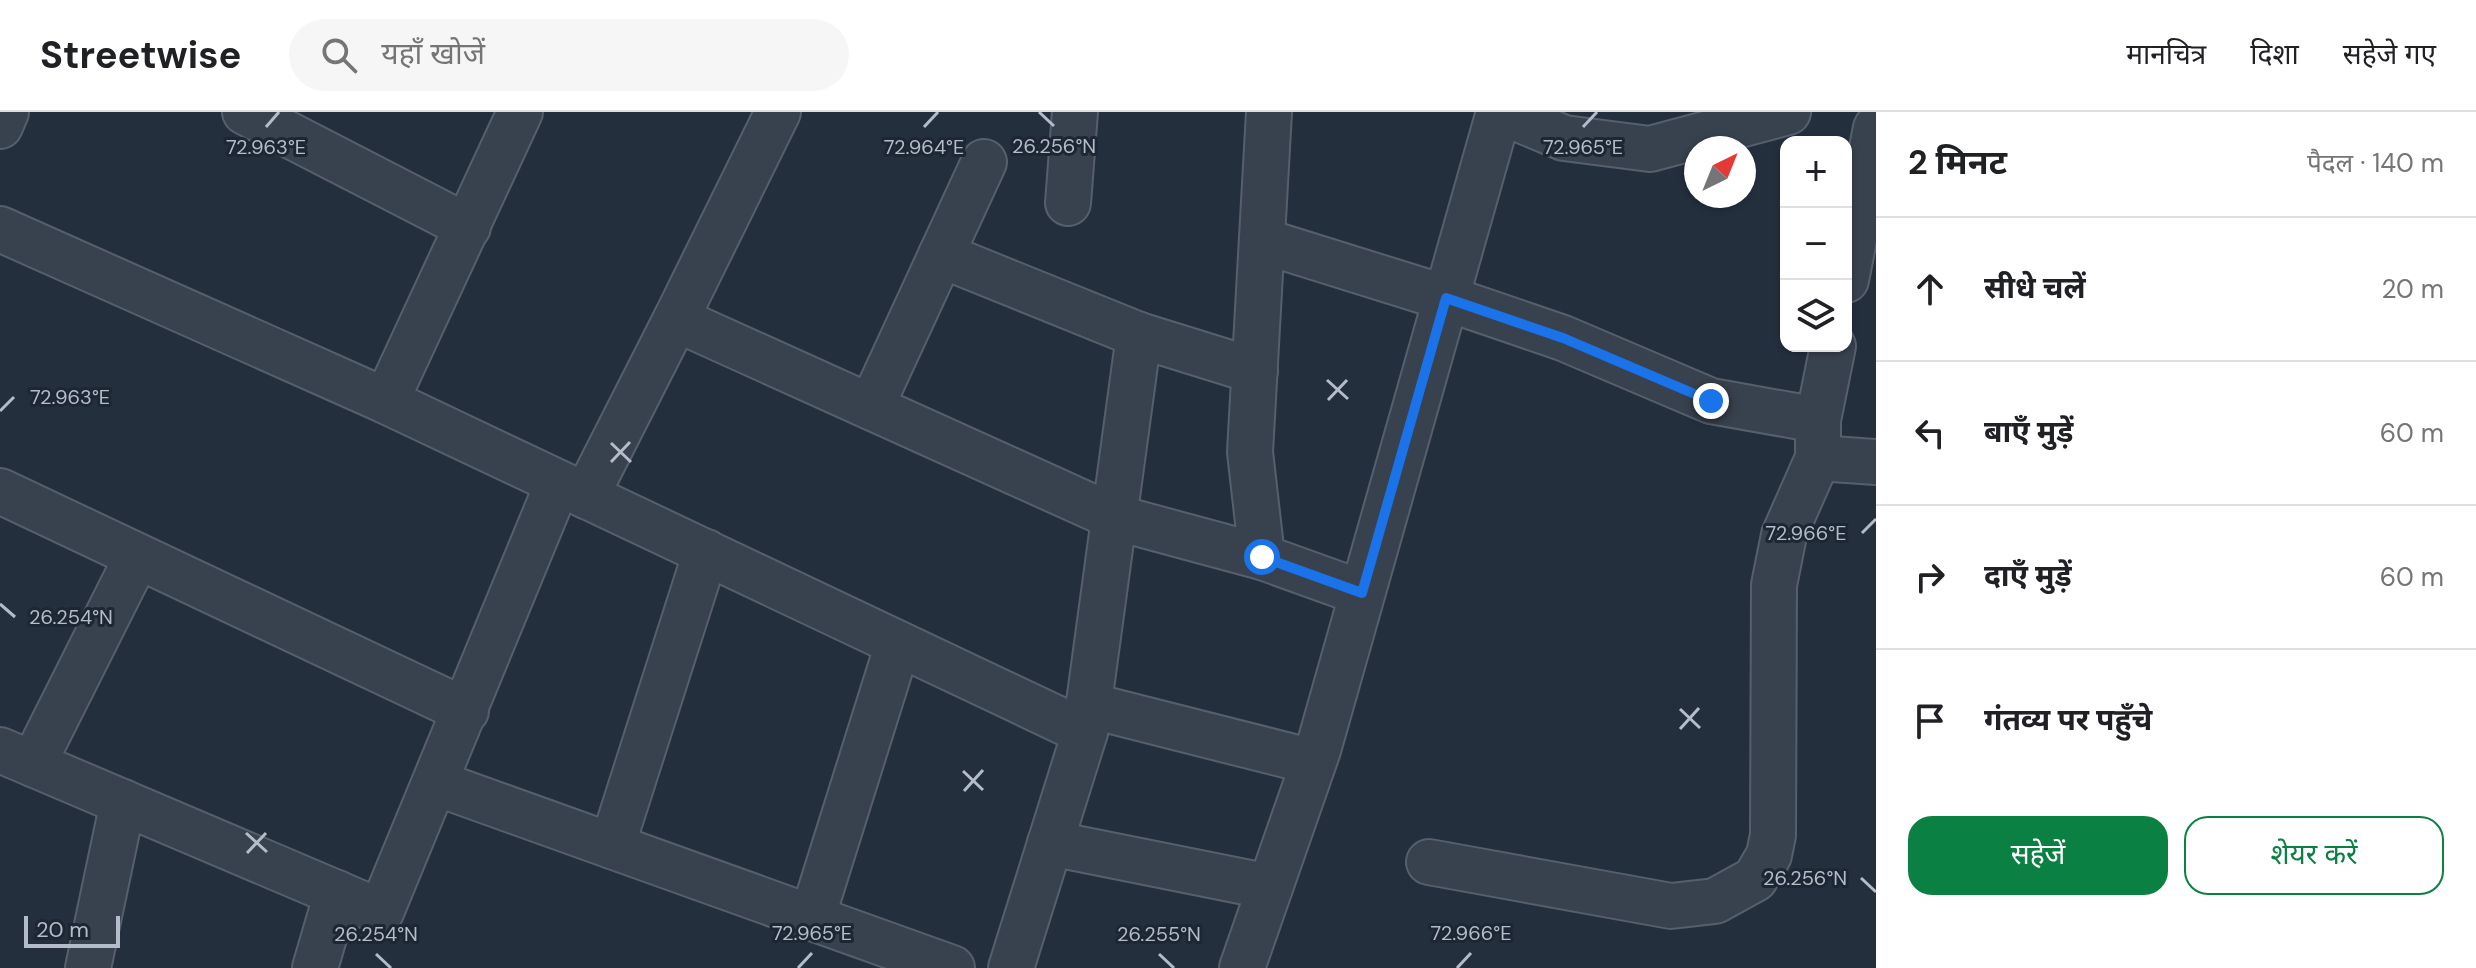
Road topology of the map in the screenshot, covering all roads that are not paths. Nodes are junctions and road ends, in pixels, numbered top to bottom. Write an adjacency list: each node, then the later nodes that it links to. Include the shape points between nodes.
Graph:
1 (6, 112): 9 (street)
2 (520, 112): 13 (street)
3 (778, 112): 19 (street)
4 (1075, 112): 12 (street)
5 (1269, 112): 15 (street)
6 (1500, 112): 7 (street, via 1564,138 1650,149); 18 (street)
7 (1788, 112)
8 (269, 118): 13 (street)
9 (0, 126)
10 (1876, 128): 16 (street)
11 (984, 162): 17 (street)
12 (1068, 203)
13 (468, 227): 23 (street)
14 (0, 229): 23 (street)
15 (1263, 241): 18 (street); 22 (street)
16 (1852, 250)
17 (941, 255): 20 (street); 24 (street)
18 (1446, 298): 25 (street, via 1563,338 1711,401); 33 (street)
19 (676, 319): 24 (street); 27 (street)
20 (1139, 335): 22 (street); 29 (street)
21 (1832, 352): 25 (street)
22 (1255, 371): 32 (street, via 1250,452)
23 (386, 401): 27 (street)
24 (871, 407): 29 (street)
25 (1818, 439): 26 (street); 43 (street, via 1784,535 1774,585 1773,835 1755,879 1715,901 1671,906)
26 (1876, 462)
27 (572, 490): 30 (street); 35 (street)
28 (0, 491): 31 (street)
29 (1114, 517): 32 (street); 36 (street)
30 (706, 552): 34 (street); 42 (street)
31 (137, 557): 35 (street); 37 (street)
32 (1262, 557): 33 (street)
33 (1362, 593): 38 (street)
34 (898, 644): 36 (street); 46 (street)
35 (466, 711): 39 (street)
36 (1086, 719): 38 (street); 41 (street)
37 (16, 757): 40 (street)
38 (1313, 762): 44 (street)
39 (436, 783): 42 (street); 45 (street, via 381,912)
40 (123, 802): 45 (street); 47 (street)
41 (1050, 843): 44 (street); 50 (street)
42 (612, 846): 46 (street)
43 (1429, 862)
44 (1270, 887): 51 (street)
45 (337, 893): 48 (street)
46 (812, 918): 49 (street)
47 (88, 968)
48 (315, 968)
49 (952, 968)
50 (1011, 968)
51 (1242, 968)

